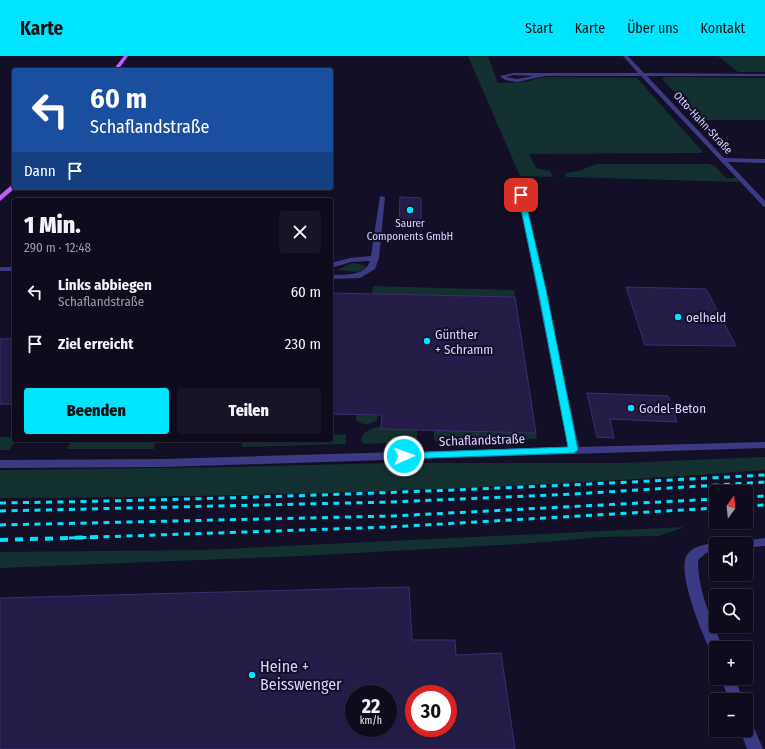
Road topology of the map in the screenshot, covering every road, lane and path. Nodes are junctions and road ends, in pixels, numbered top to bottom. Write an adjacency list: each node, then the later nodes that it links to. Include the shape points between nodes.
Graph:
1 (126, 56): 3 (main road)
2 (626, 56): 5 (street, Otto-Hahn-Straße)
3 (117, 68)
4 (545, 74): 4 (street, via 513,74 502,76 518,80); 5 (street)
5 (643, 75): 6 (street); 7 (street, Otto-Hahn-Straße)
6 (765, 75)
7 (724, 160): 8 (street); 13 (street, Otto-Hahn-Straße)
8 (765, 161)
9 (12, 187): 12 (main road)
10 (521, 195): 20 (street)
11 (382, 196): 14 (street)
12 (0, 199)
13 (765, 205)
14 (375, 258): 15 (street, via 350,260); 18 (street, via 367,273 360,276)
15 (333, 265)
16 (0, 269): 17 (street)
17 (12, 269)
18 (333, 277)
19 (765, 445): 20 (street, Schaflandstraße)
20 (574, 450): 21 (street, Schaflandstraße, via 164,464)
21 (3, 464)
22 (765, 542): 23 (street)
23 (753, 543)
24 (709, 548): 25 (street, via 703,549 692,558 690,572)
25 (713, 641)
26 (750, 737): 27 (street)
27 (755, 749)

